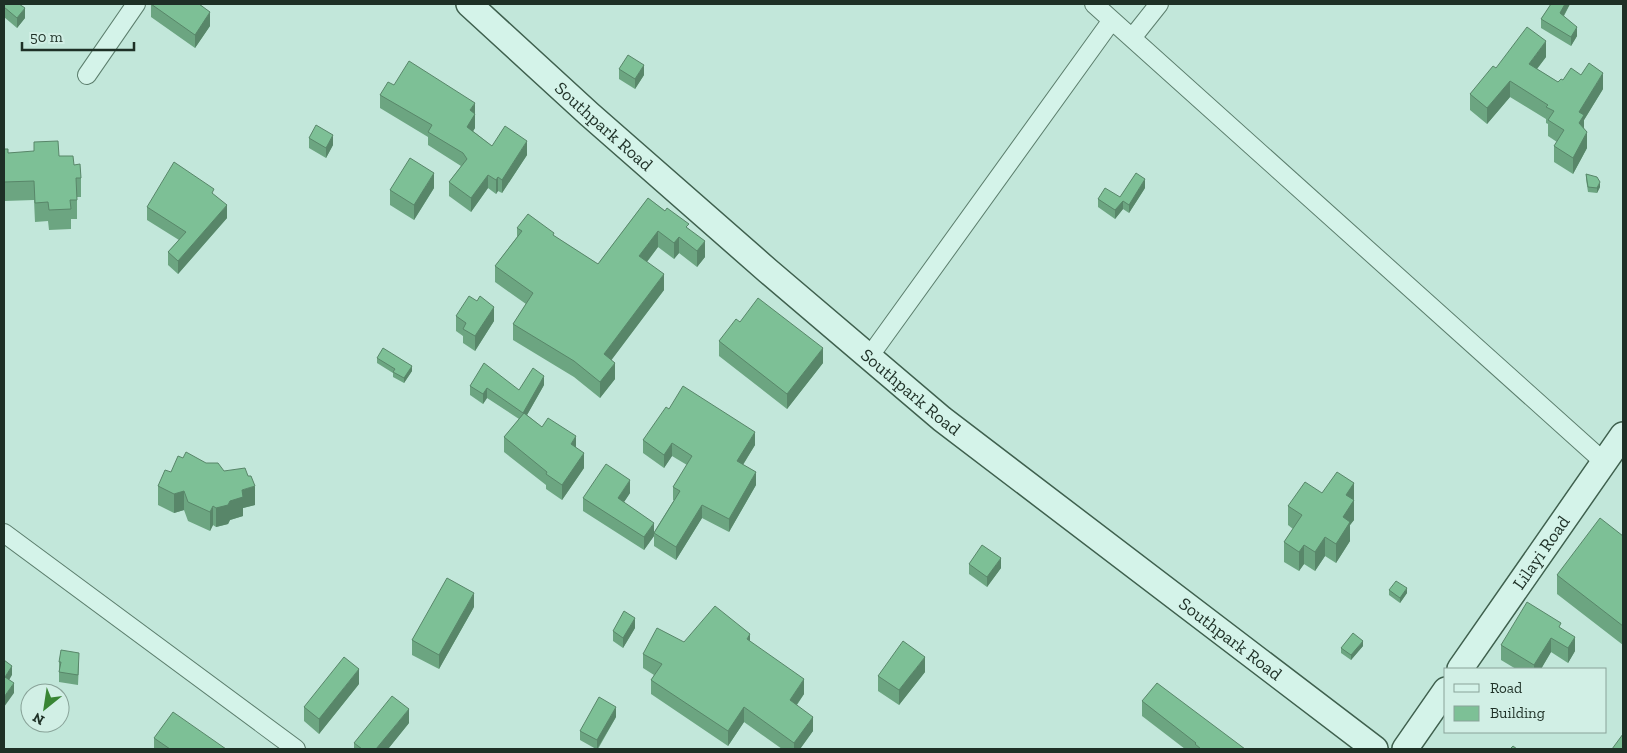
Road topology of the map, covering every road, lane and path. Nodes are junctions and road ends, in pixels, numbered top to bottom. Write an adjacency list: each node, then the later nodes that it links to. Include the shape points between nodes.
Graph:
1 (136, 4): 7 (street)
2 (469, 4): 8 (street, Southpark Road, via 589,114)
3 (1094, 4): 5 (street)
4 (1159, 4): 6 (street)
5 (1112, 20): 6 (street); 8 (street)
6 (1132, 38): 10 (street)
7 (87, 75)
8 (869, 357): 15 (street, Southpark Road, via 942,419)
9 (1623, 435): 10 (street, Lilayi Road)
10 (1604, 462): 12 (street, Lilayi Road)
11 (4, 533): 14 (street)
12 (1461, 668)
13 (1444, 693): 16 (street)
14 (296, 749)
15 (1375, 749)
16 (1405, 749)

